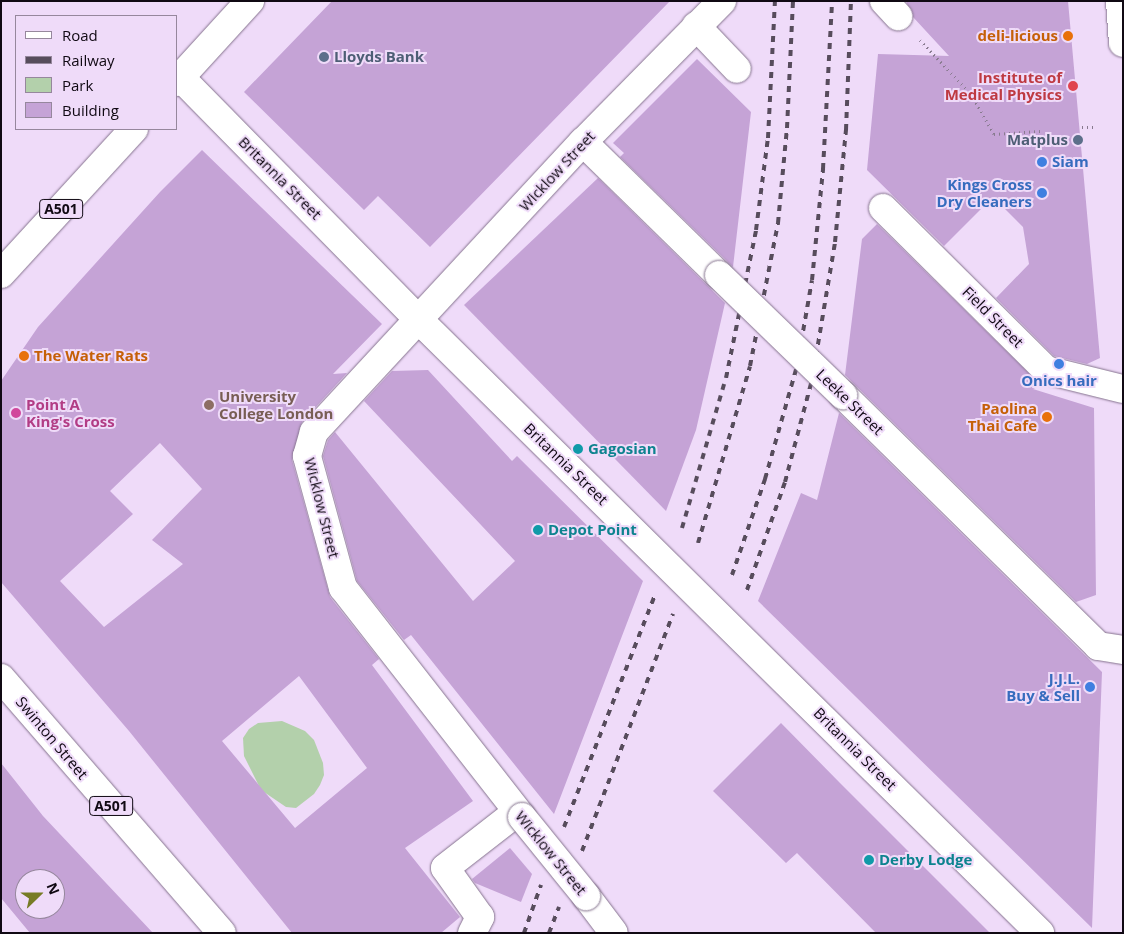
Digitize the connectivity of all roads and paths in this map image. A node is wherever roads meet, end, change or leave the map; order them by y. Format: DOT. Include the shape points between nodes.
graph roads {
  1 [pos="250,1"];
  2 [pos="722,1"];
  3 [pos="1120,1"];
  4 [pos="891,9"];
  5 [pos="696,26"];
  6 [pos="1123,43"];
  7 [pos="737,69"];
  8 [pos="178,80"];
  9 [pos="1082,127"];
  10 [pos="1093,127"];
  11 [pos="133,130"];
  12 [pos="1040,131"];
  13 [pos="583,142"];
  14 [pos="883,208"];
  15 [pos="1,274"];
  16 [pos="419,320"];
  17 [pos="1123,389"];
  18 [pos="1123,650"];
  19 [pos="1,678"];
  20 [pos="519,814"];
  21 [pos="222,933"];
  22 [pos="472,933"];
  23 [pos="614,933"];
  24 [pos="1040,933"];
  1 -- 8 [label="main road"];
  2 -- 5 [label="main road, Wicklow Street"];
  3 -- 6 [label="main road"];
  4 -- 12 [label="path" via="971,94 994,134"];
  5 -- 7 [label="main road"];
  5 -- 13 [label="main road, Wicklow Street"];
  8 -- 16 [label="main road, Britannia Street"];
  9 -- 10 [label="path"];
  11 -- 15 [label="main road, A501"];
  13 -- 16 [label="main road, Wicklow Street"];
  13 -- 18 [label="main road, Leeke Street, bridge" via="1098,646"];
  14 -- 17 [label="main road, Field Street" via="1046,370"];
  16 -- 20 [label="main road, Wicklow Street" via="314,432 306,456 343,588"];
  16 -- 24 [label="main road, Britannia Street"];
  19 -- 21 [label="main road, Swinton Street / A501"];
  20 -- 22 [label="main road" via="445,868 480,917"];
  20 -- 23 [label="main road, Wicklow Street, bridge"];
}
